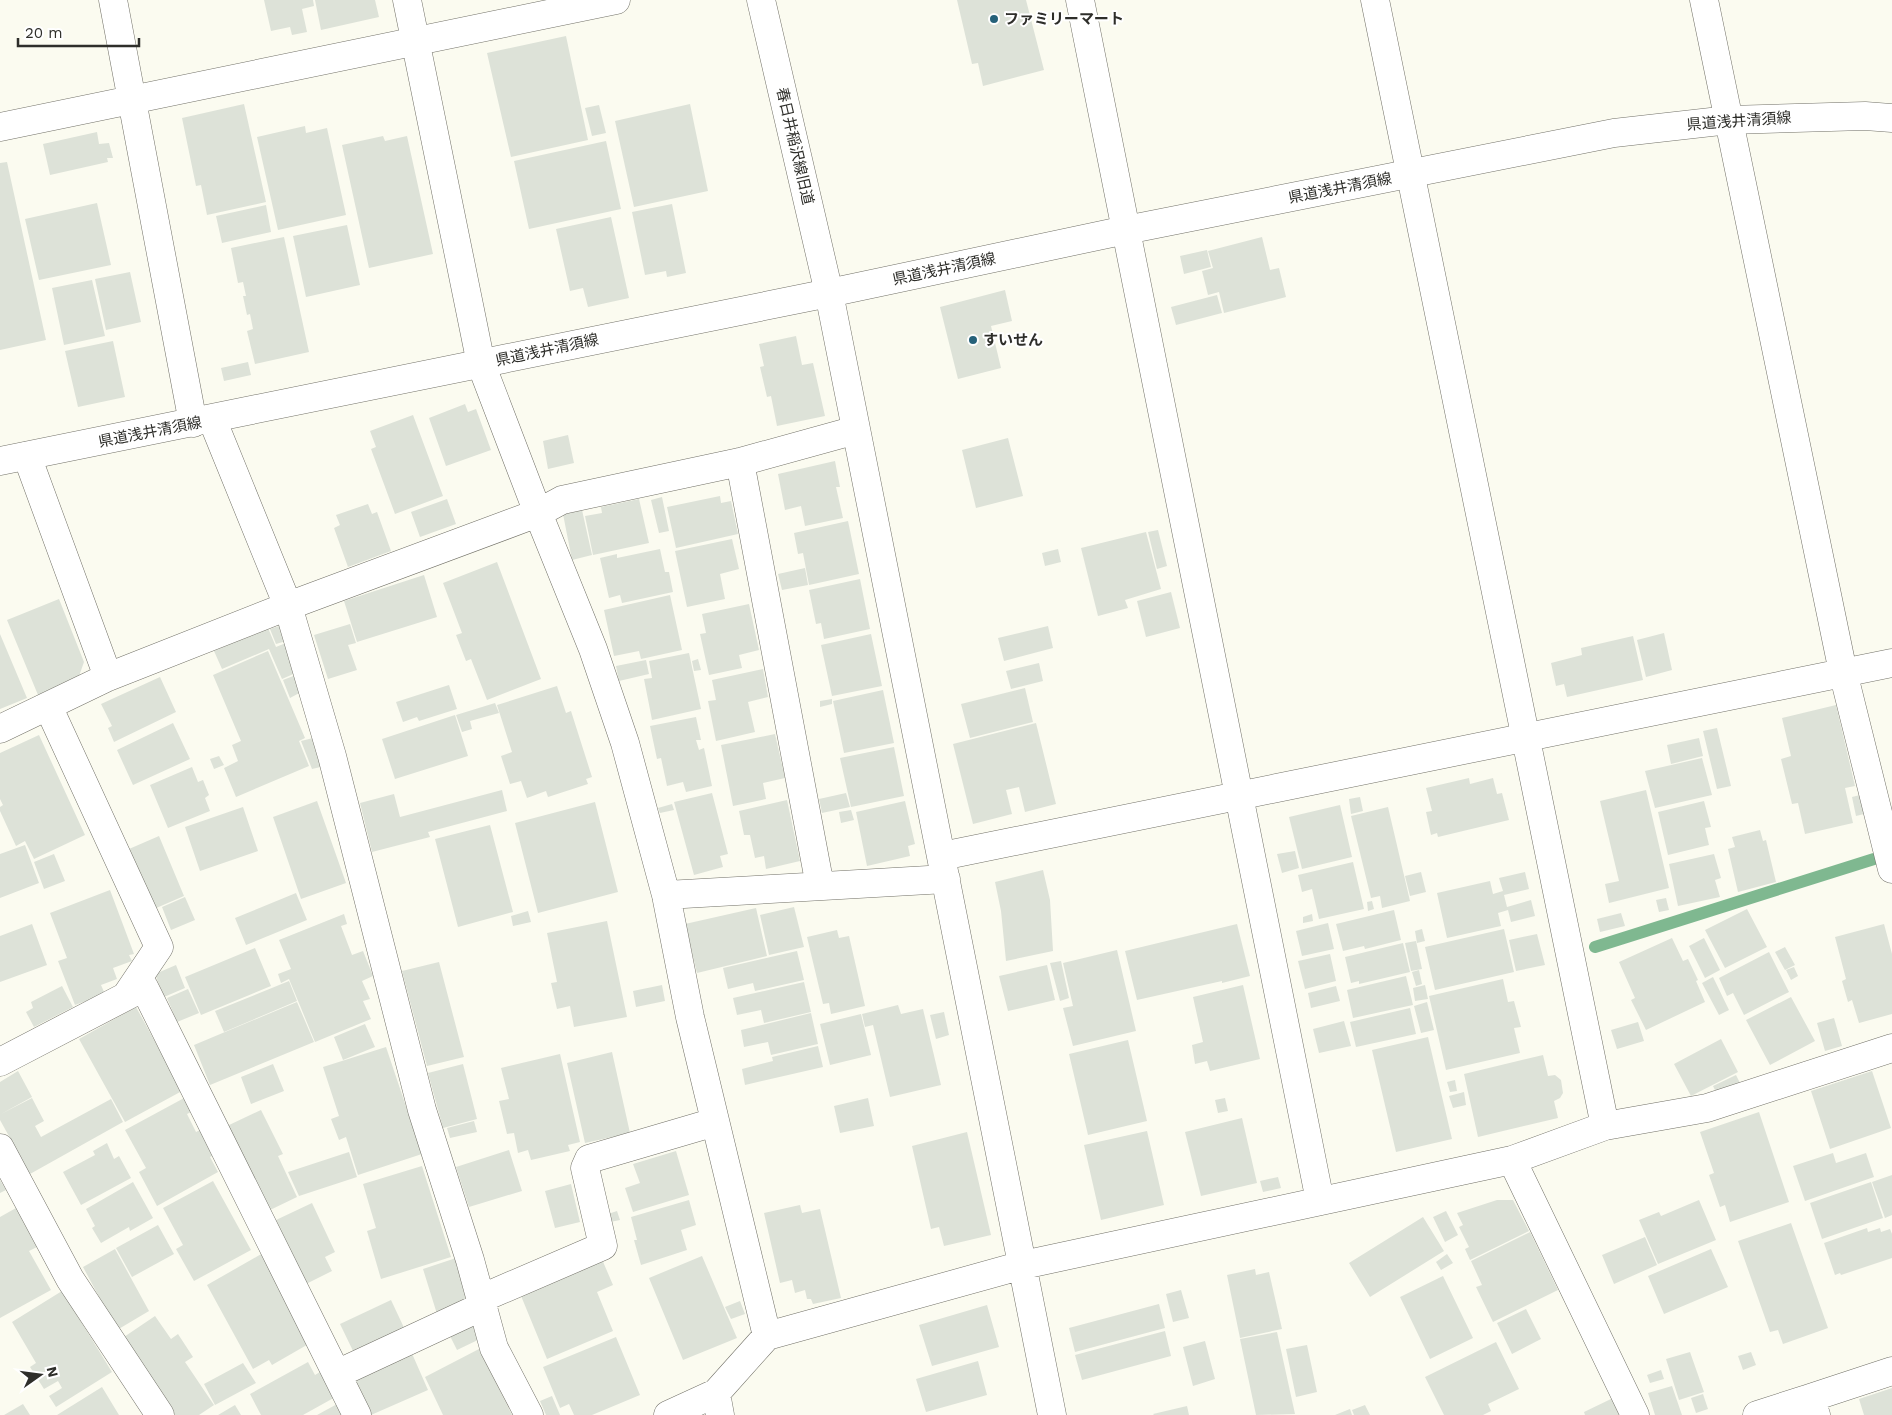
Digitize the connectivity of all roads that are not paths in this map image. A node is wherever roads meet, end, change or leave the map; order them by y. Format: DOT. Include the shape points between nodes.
graph roads {
  1 [pos="113,0"];
  2 [pos="407,0"];
  3 [pos="616,0"];
  4 [pos="761,0"];
  5 [pos="1080,0"];
  6 [pos="1375,0"];
  7 [pos="1704,0"];
  8 [pos="416,41"];
  9 [pos="132,100"];
  10 [pos="1892,118"];
  11 [pos="1729,120"];
  12 [pos="0,126"];
  13 [pos="1411,174"];
  14 [pos="1126,230"];
  15 [pos="829,293"];
  16 [pos="481,364"];
  17 [pos="202,421"];
  18 [pos="856,430"];
  19 [pos="27,456"];
  20 [pos="0,461"];
  21 [pos="740,462"];
  22 [pos="538,513"];
  23 [pos="288,606"];
  24 [pos="1892,663"];
  25 [pos="1843,672"];
  26 [pos="108,677"];
  27 [pos="48,706"];
  28 [pos="0,729"];
  29 [pos="1526,737"];
  30 [pos="1239,795"];
  31 [pos="944,868"];
  32 [pos="1892,869"];
  33 [pos="820,886"];
  34 [pos="666,895"];
  35 [pos="126,996"];
  36 [pos="1890,1056"];
  37 [pos="0,1062"];
  38 [pos="715,1122"];
  39 [pos="1605,1126"];
  40 [pos="0,1148"];
  41 [pos="1512,1160"];
  42 [pos="1320,1201"];
  43 [pos="1023,1265"];
  44 [pos="482,1302"];
  45 [pos="767,1336"];
  46 [pos="1892,1371"];
  47 [pos="337,1374"];
  48 [pos="718,1404"];
  49 [pos="1813,1406"];
  50 [pos="160,1415"];
  51 [pos="357,1415"];
  52 [pos="530,1415"];
  53 [pos="668,1415"];
  54 [pos="1052,1415"];
  55 [pos="1635,1415"];
  56 [pos="1757,1415"];
  1 -- 9 [label="street"];
  2 -- 8 [label="street"];
  3 -- 8 [label="street"];
  4 -- 15 [label="street, 春日井稲沢線旧道"];
  5 -- 14 [label="street"];
  6 -- 13 [label="street"];
  7 -- 11 [label="street"];
  8 -- 9 [label="street"];
  8 -- 16 [label="street"];
  9 -- 12 [label="street"];
  9 -- 17 [label="street"];
  10 -- 11 [label="street, 県道浅井清須線"];
  11 -- 13 [label="street, 県道浅井清須線" via="1614,133"];
  11 -- 25 [label="street"];
  13 -- 14 [label="street, 県道浅井清須線"];
  13 -- 29 [label="street"];
  14 -- 15 [label="street, 県道浅井清須線"];
  14 -- 30 [label="street"];
  15 -- 16 [label="street, 県道浅井清須線"];
  15 -- 18 [label="street, 春日井稲沢線旧道"];
  16 -- 17 [label="street, 県道浅井清須線"];
  16 -- 22 [label="street"];
  17 -- 19 [label="street, 県道浅井清須線"];
  17 -- 23 [label="street"];
  18 -- 21 [label="street"];
  18 -- 31 [label="street, 春日井稲沢線旧道"];
  19 -- 20 [label="street, 県道浅井清須線"];
  19 -- 26 [label="street"];
  21 -- 22 [label="street" via="562,500"];
  21 -- 33 [label="street"];
  22 -- 23 [label="street"];
  22 -- 34 [label="street" via="593,649 625,743"];
  23 -- 26 [label="street"];
  23 -- 44 [label="street" via="332,756 422,1110"];
  24 -- 25 [label="street"];
  25 -- 29 [label="street"];
  25 -- 32 [label="street"];
  26 -- 27 [label="street"];
  27 -- 28 [label="street"];
  27 -- 35 [label="street" via="159,947"];
  29 -- 30 [label="street"];
  29 -- 39 [label="street"];
  30 -- 31 [label="street"];
  30 -- 42 [label="street"];
  31 -- 33 [label="street"];
  31 -- 43 [label="street, 春日井稲沢線旧道"];
  33 -- 34 [label="street"];
  34 -- 38 [label="street"];
  35 -- 37 [label="street"];
  35 -- 47 [label="street" via="144,987"];
  36 -- 39 [label="street" via="1707,1108"];
  38 -- 44 [label="street" via="589,1159 585,1168 603,1246"];
  38 -- 45 [label="street"];
  39 -- 41 [label="street"];
  40 -- 50 [label="street" via="70,1279"];
  41 -- 42 [label="street"];
  41 -- 55 [label="street"];
  42 -- 43 [label="street"];
  43 -- 45 [label="street"];
  43 -- 54 [label="street, 春日井稲沢線旧道"];
  44 -- 47 [label="street"];
  44 -- 52 [label="street" via="494,1348"];
  45 -- 48 [label="street"];
  46 -- 49 [label="street"];
  47 -- 51 [label="street"];
  48 -- 53 [label="street"];
  49 -- 56 [label="street"];
}
